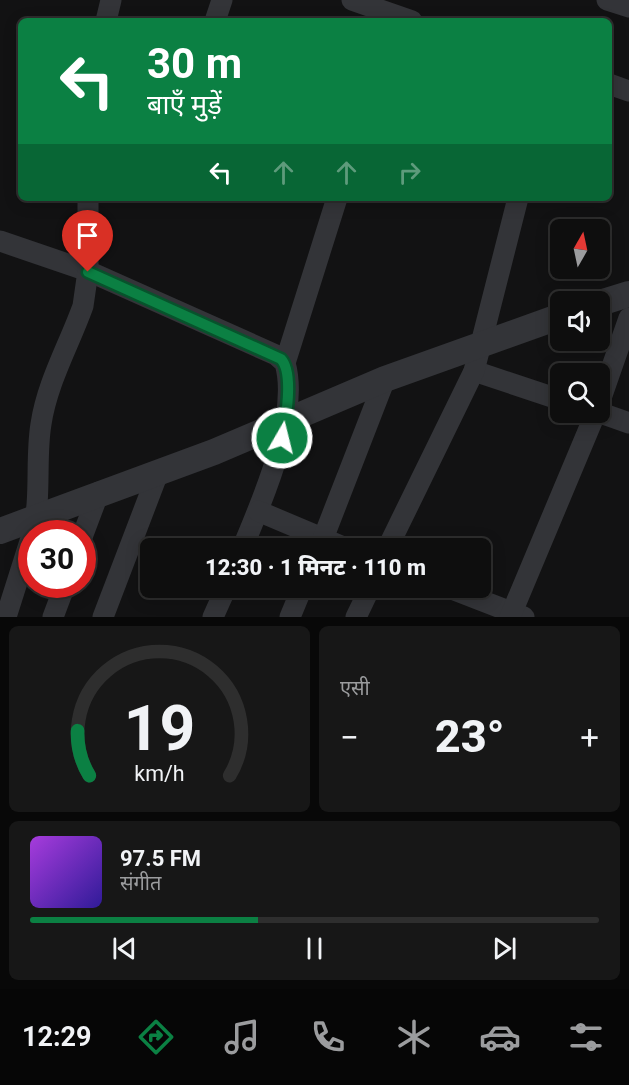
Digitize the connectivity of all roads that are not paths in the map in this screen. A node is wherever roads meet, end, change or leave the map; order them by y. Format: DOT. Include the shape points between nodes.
graph roads {
  1 [pos="352,0"];
  2 [pos="606,0"];
  3 [pos="629,7"];
  4 [pos="398,18"];
  5 [pos="612,85"];
  6 [pos="629,91"];
  7 [pos="88,201"];
  8 [pos="336,201"];
  9 [pos="517,201"];
  10 [pos="0,241"];
  11 [pos="88,272"];
  12 [pos="629,294"];
  13 [pos="610,300"];
  14 [pos="629,318"];
  15 [pos="550,320"];
  16 [pos="482,343"];
  17 [pos="285,363"];
  18 [pos="474,371"];
  19 [pos="610,372"];
  20 [pos="385,379"];
  21 [pos="550,396"];
  22 [pos="610,416"];
  23 [pos="286,420"];
  24 [pos="593,423"];
  25 [pos="629,423"];
  26 [pos="158,473"];
  27 [pos="99,492"];
  28 [pos="258,511"];
  29 [pos="34,520"];
  30 [pos="48,520"];
  31 [pos="88,520"];
  32 [pos="18,529"];
  33 [pos="0,531"];
  34 [pos="247,538"];
  35 [pos="310,538"];
  36 [pos="323,538"];
  37 [pos="392,538"];
  38 [pos="18,579"];
  39 [pos="60,598"];
  40 [pos="222,598"];
  41 [pos="298,598"];
  42 [pos="365,598"];
  43 [pos="474,598"];
  44 [pos="516,615"];
  45 [pos="6,617"];
  46 [pos="53,617"];
  47 [pos="103,617"];
  48 [pos="213,617"];
  49 [pos="290,617"];
  50 [pos="356,617"];
  1 -- 4 [label="street"];
  2 -- 3 [label="street"];
  5 -- 6 [label="street"];
  7 -- 11 [label="street"];
  8 -- 17 [label="street"];
  9 -- 16 [label="street"];
  10 -- 11 [label="street"];
  11 -- 17 [label="street" via="276,355"];
  11 -- 29 [label="street" via="83,306 44,406"];
  12 -- 13 [label="street"];
  14 -- 19 [label="street"];
  15 -- 16 [label="street"];
  16 -- 18 [label="street"];
  16 -- 20 [label="street"];
  17 -- 23 [label="street"];
  18 -- 21 [label="street"];
  18 -- 37 [label="street"];
  20 -- 23 [label="street"];
  20 -- 36 [label="street"];
  22 -- 25 [label="street"];
  23 -- 26 [label="street"];
  23 -- 28 [label="street"];
  24 -- 44 [label="street"];
  26 -- 27 [label="street"];
  26 -- 47 [label="street"];
  27 -- 30 [label="street"];
  27 -- 31 [label="street"];
  28 -- 34 [label="street"];
  28 -- 35 [label="street"];
  32 -- 33 [label="street"];
  38 -- 45 [label="street"];
  39 -- 46 [label="street"];
  40 -- 48 [label="street"];
  41 -- 49 [label="street"];
  42 -- 50 [label="street"];
  43 -- 44 [label="street"];
}
